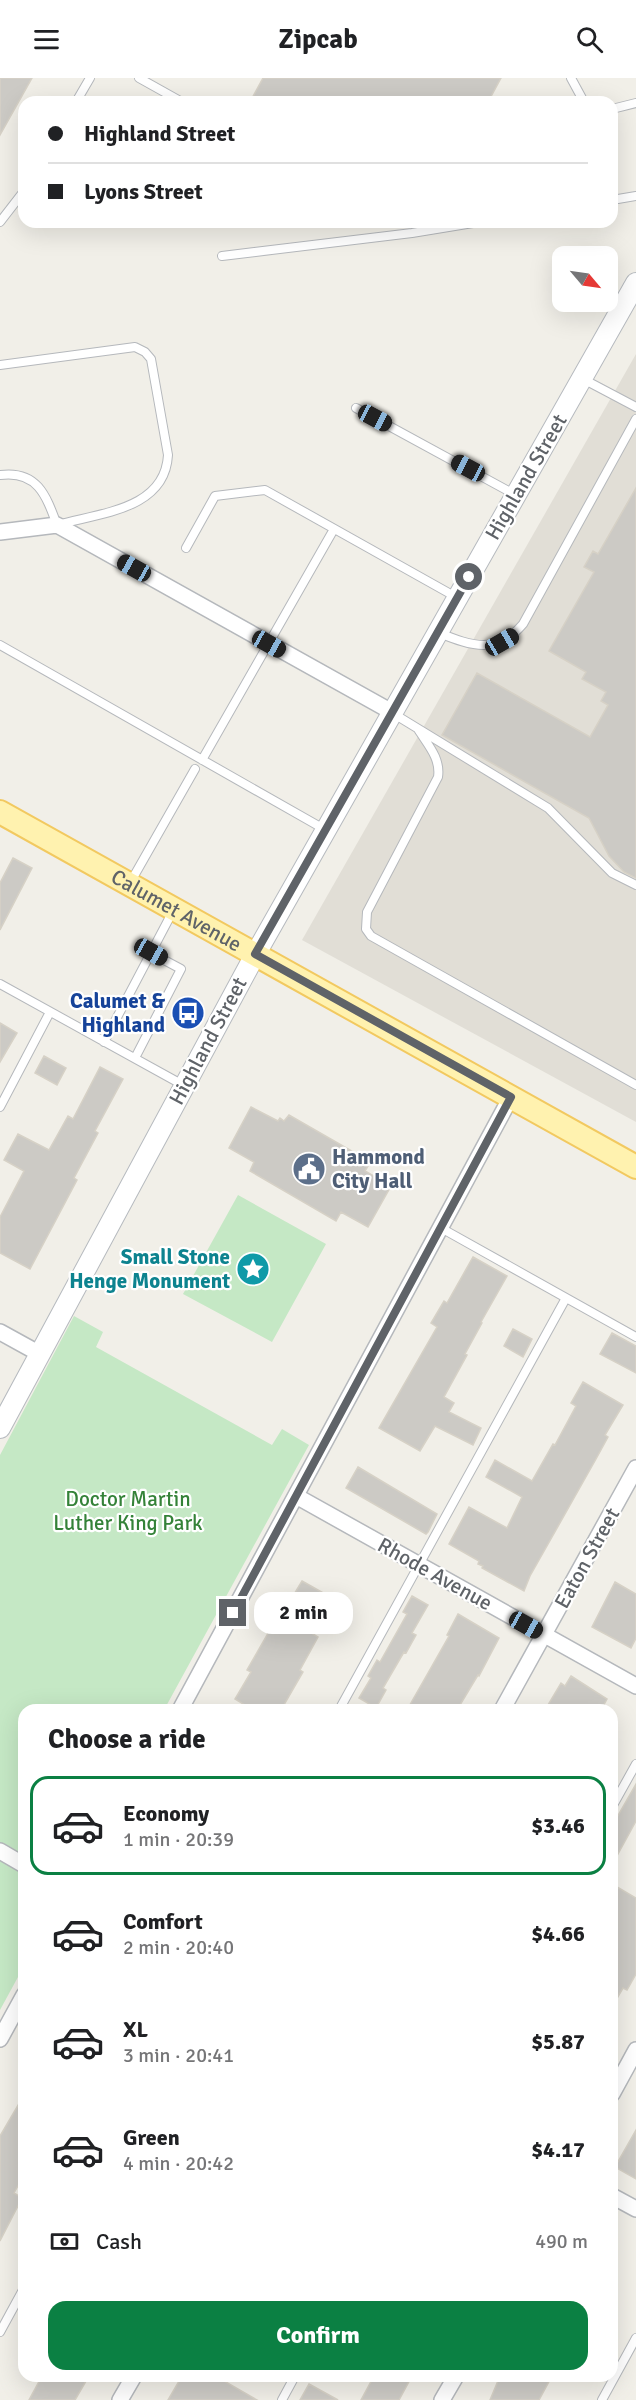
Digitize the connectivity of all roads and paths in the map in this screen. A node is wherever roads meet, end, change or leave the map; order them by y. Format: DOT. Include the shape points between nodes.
graph roads {
  1 [pos="90,78"];
  2 [pos="139,78"];
  3 [pos="571,78"];
  4 [pos="80,96"];
  5 [pos="171,96"];
  6 [pos="581,96"];
  7 [pos="636,103"];
  8 [pos="618,108"];
  9 [pos="636,196"];
  10 [pos="18,199"];
  11 [pos="618,199"];
  12 [pos="0,222"];
  13 [pos="442,228"];
  14 [pos="222,256"];
  15 [pos="633,293"];
  16 [pos="0,365"];
  17 [pos="582,378"];
  18 [pos="636,407"];
  19 [pos="356,408"];
  20 [pos="636,419"];
  21 [pos="0,475"];
  22 [pos="515,495"];
  23 [pos="57,525"];
  24 [pos="334,529"];
  25 [pos="0,532"];
  26 [pos="186,548"];
  27 [pos="457,598"];
  28 [pos="438,632"];
  29 [pos="269,644"];
  30 [pos="0,645"];
  31 [pos="392,712"];
  32 [pos="418,729"];
  33 [pos="202,760"];
  34 [pos="195,769"];
  35 [pos="2,820"];
  36 [pos="326,829"];
  37 [pos="129,884"];
  38 [pos="636,885"];
  39 [pos="174,909"];
  40 [pos="151,952"];
  41 [pos="255,954"];
  42 [pos="0,984"];
  43 [pos="50,1012"];
  44 [pos="104,1042"];
  45 [pos="135,1059"];
  46 [pos="636,1085"];
  47 [pos="184,1086"];
  48 [pos="511,1097"];
  49 [pos="0,1107"];
  50 [pos="636,1167"];
  51 [pos="441,1228"];
  52 [pos="566,1298"];
  53 [pos="0,1332"];
  54 [pos="636,1337"];
  55 [pos="40,1354"];
  56 [pos="0,1428"];
  57 [pos="636,1468"];
  58 [pos="296,1496"];
  59 [pos="418,1564"];
  60 [pos="544,1635"];
  61 [pos="636,1686"];
  62 [pos="183,1704"];
  63 [pos="342,1704"];
  64 [pos="505,1704"];
  65 [pos="636,1764"];
  66 [pos="618,1796"];
  67 [pos="0,1851"];
  68 [pos="18,1862"];
  69 [pos="18,2006"];
  70 [pos="0,2039"];
  71 [pos="636,2050"];
  72 [pos="618,2083"];
  73 [pos="618,2199"];
  74 [pos="636,2209"];
  75 [pos="18,2299"];
  76 [pos="0,2332"];
  77 [pos="636,2338"];
  78 [pos="618,2371"];
  79 [pos="130,2382"];
  80 [pos="292,2382"];
  81 [pos="452,2382"];
  82 [pos="612,2382"];
  83 [pos="120,2400"];
  84 [pos="282,2400"];
  85 [pos="442,2400"];
  86 [pos="602,2400"];
  1 -- 4 [label="lane"];
  2 -- 5 [label="lane"];
  3 -- 6 [label="lane"];
  7 -- 8 [label="lane"];
  9 -- 11 [label="lane"];
  10 -- 12 [label="lane"];
  13 -- 14 [label="lane"];
  15 -- 17 [label="street, Highland Street"];
  16 -- 23 [label="lane" via="135,347 151,359 168,455 160,484 132,505"];
  17 -- 18 [label="lane"];
  17 -- 22 [label="street, Highland Street"];
  19 -- 22 [label="lane"];
  20 -- 28 [label="lane" via="514,635 483,646 463,643"];
  21 -- 23 [label="lane" via="13,473 37,484"];
  22 -- 27 [label="street, Highland Street"];
  23 -- 25 [label="street"];
  23 -- 29 [label="street"];
  24 -- 26 [label="lane" via="265,490 215,496"];
  24 -- 27 [label="lane"];
  24 -- 29 [label="lane"];
  27 -- 28 [label="street, Highland Street"];
  28 -- 31 [label="street, Highland Street"];
  29 -- 31 [label="street"];
  29 -- 33 [label="lane"];
  30 -- 33 [label="lane"];
  31 -- 32 [label="lane"];
  31 -- 36 [label="street, Highland Street"];
  32 -- 38 [label="lane" via="548,808 612,873"];
  32 -- 46 [label="lane" via="436,757 438,777 367,912 366,929 371,936"];
  33 -- 36 [label="lane"];
  34 -- 37 [label="lane"];
  35 -- 37 [label="main road, Calumet Avenue"];
  36 -- 41 [label="street, Highland Street"];
  37 -- 39 [label="main road, Calumet Avenue"];
  39 -- 40 [label="lane"];
  39 -- 41 [label="main road, Calumet Avenue"];
  40 -- 44 [label="lane"];
  40 -- 45 [label="lane" via="182,969"];
  41 -- 47 [label="street, Highland Street"];
  41 -- 48 [label="main road, Calumet Avenue"];
  42 -- 43 [label="lane"];
  43 -- 44 [label="lane"];
  43 -- 49 [label="lane"];
  44 -- 45 [label="lane"];
  45 -- 47 [label="lane"];
  47 -- 55 [label="street, Highland Street"];
  48 -- 50 [label="main road, Calumet Avenue"];
  48 -- 51 [label="street"];
  51 -- 52 [label="lane"];
  51 -- 58 [label="street"];
  52 -- 54 [label="lane"];
  52 -- 59 [label="lane"];
  53 -- 55 [label="street"];
  55 -- 56 [label="street, Highland Street"];
  57 -- 60 [label="street, Eaton Street"];
  58 -- 59 [label="street, Rhode Avenue"];
  58 -- 62 [label="street"];
  59 -- 60 [label="street, Rhode Avenue"];
  59 -- 63 [label="lane"];
  60 -- 61 [label="street, Rhode Avenue"];
  60 -- 64 [label="street, Eaton Street"];
  65 -- 66 [label="lane"];
  67 -- 68 [label="street"];
  69 -- 70 [label="street"];
  71 -- 72 [label="street"];
  73 -- 74 [label="street"];
  75 -- 76 [label="lane"];
  77 -- 78 [label="lane"];
  79 -- 83 [label="street"];
  80 -- 84 [label="lane"];
  81 -- 85 [label="street"];
  82 -- 86 [label="lane"];
}
